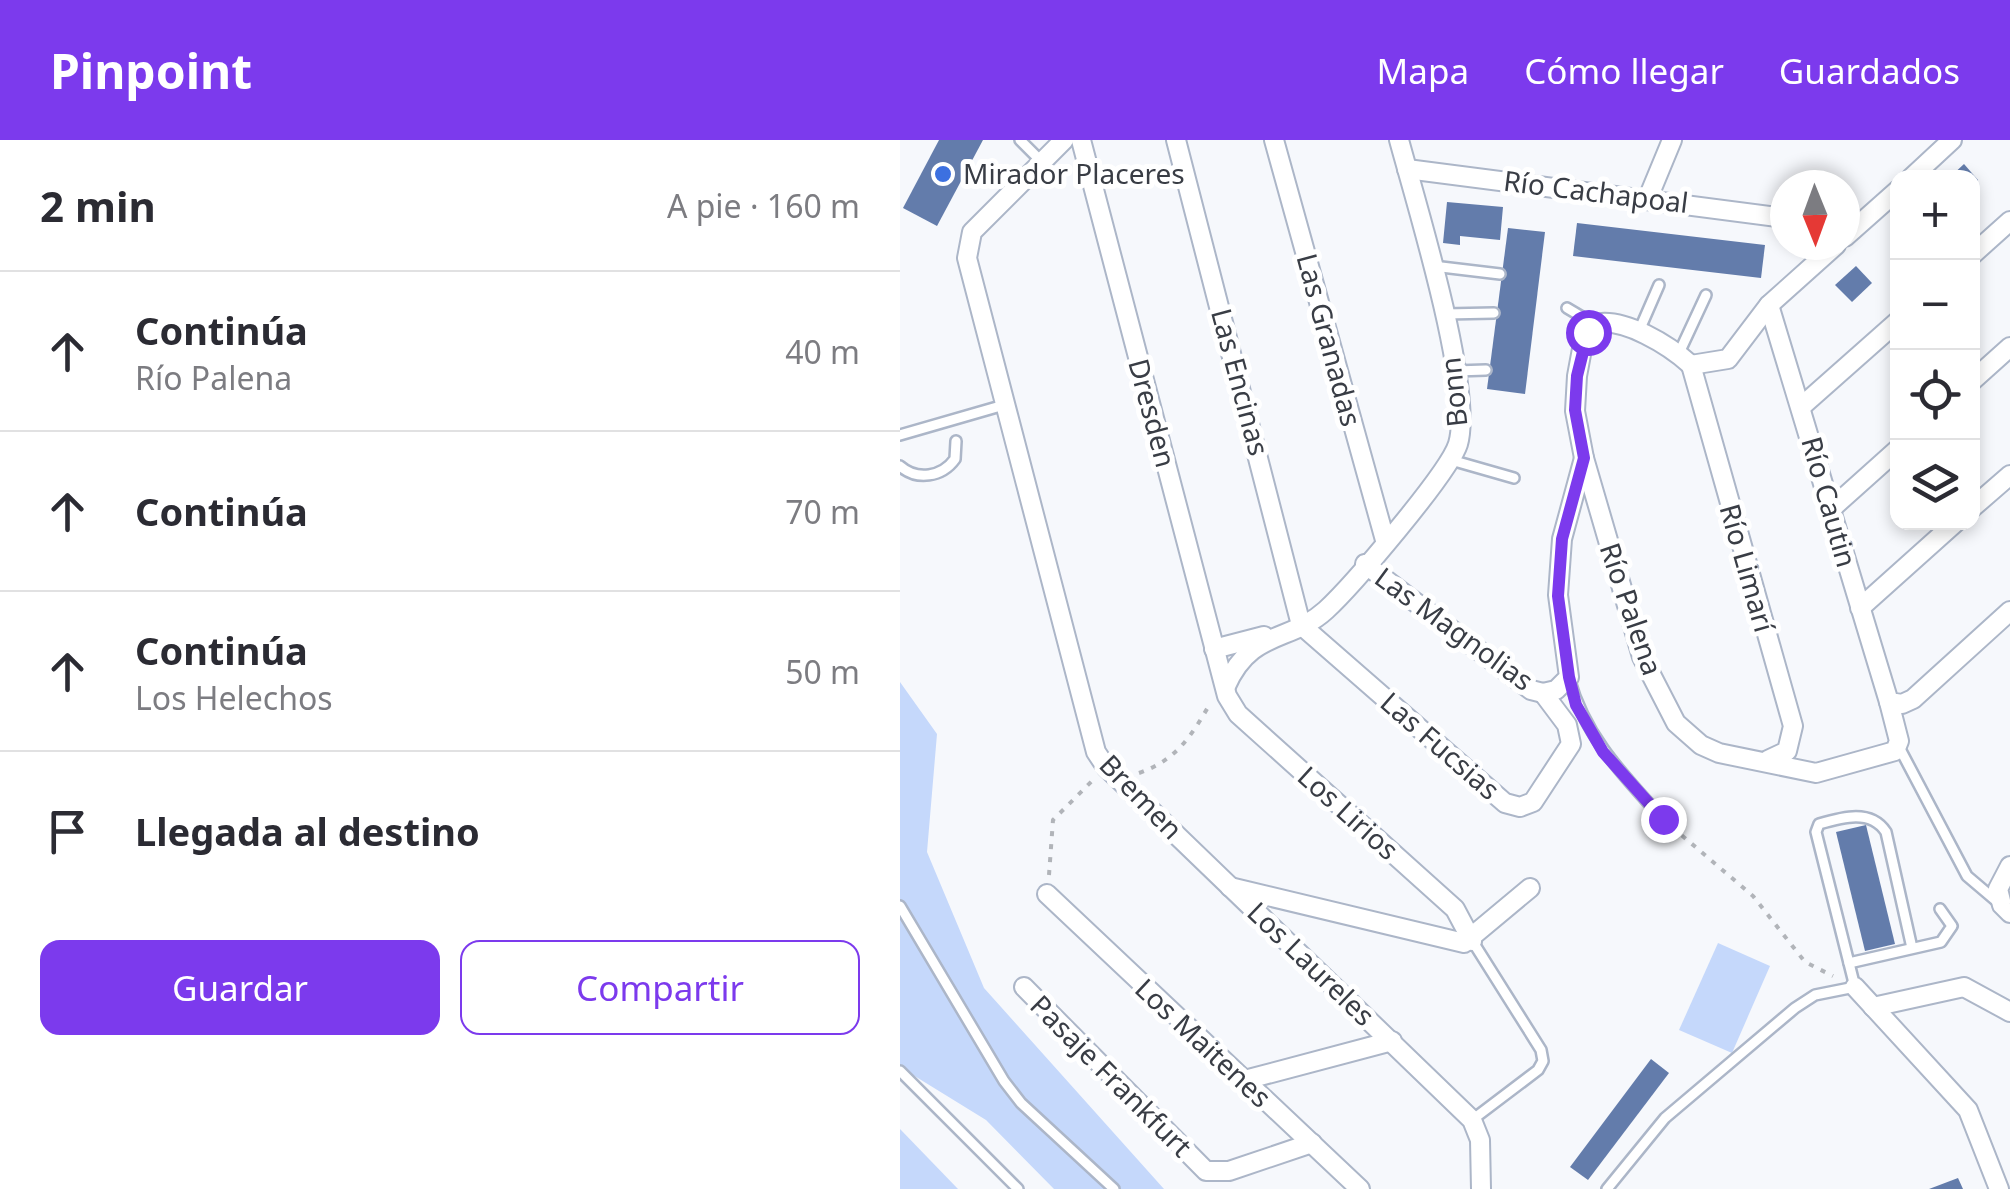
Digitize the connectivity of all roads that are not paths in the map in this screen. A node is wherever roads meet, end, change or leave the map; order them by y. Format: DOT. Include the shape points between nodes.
graph roads {
  1 [pos="1020,140"];
  2 [pos="1064,140"];
  3 [pos="1081,140"];
  4 [pos="1176,140"];
  5 [pos="1274,140"];
  6 [pos="1399,140"];
  7 [pos="1672,140"];
  8 [pos="1952,140"];
  9 [pos="1042,162"];
  10 [pos="1406,169"];
  11 [pos="1920,170"];
  12 [pos="1890,197"];
  13 [pos="1648,198"];
  14 [pos="1770,216"];
  15 [pos="1860,221"];
  16 [pos="2010,221"];
  17 [pos="1980,247"];
  18 [pos="1819,260"];
  19 [pos="1430,266"];
  20 [pos="1500,274"];
  21 [pos="1659,285"];
  22 [pos="1706,296"];
  23 [pos="1769,305"];
  24 [pos="1567,308"];
  25 [pos="1494,313"];
  26 [pos="1442,314"];
  27 [pos="1594,324"];
  28 [pos="1890,328"];
  29 [pos="1638,333"];
  30 [pos="2010,347"];
  31 [pos="1685,359"];
  32 [pos="1486,370"];
  33 [pos="1456,371"];
  34 [pos="1980,374"];
  35 [pos="1004,405"];
  36 [pos="1802,406"];
  37 [pos="900,435"];
  38 [pos="956,441"];
  39 [pos="1890,456"];
  40 [pos="1584,458"];
  41 [pos="1452,460"];
  42 [pos="900,466"];
  43 [pos="2010,475"];
  44 [pos="1514,478"];
  45 [pos="1980,501"];
  46 [pos="1832,509"];
  47 [pos="1947,530"];
  48 [pos="1386,540"];
  49 [pos="1365,564"];
  50 [pos="1860,608"];
  51 [pos="2010,611"];
  52 [pos="1301,625"];
  53 [pos="1279,632"];
  54 [pos="1214,650"];
  55 [pos="1569,677"];
  56 [pos="1226,686"];
  57 [pos="1544,694"];
  58 [pos="1888,700"];
  59 [pos="1898,747"];
  60 [pos="1768,760"];
  61 [pos="1663,819"];
  62 [pos="2010,866"];
  63 [pos="1230,887"];
  64 [pos="1530,888"];
  65 [pos="1047,894"];
  66 [pos="900,906"];
  67 [pos="1940,909"];
  68 [pos="2006,909"];
  69 [pos="1472,940"];
  70 [pos="1912,948"];
  71 [pos="1848,963"];
  72 [pos="1024,987"];
  73 [pos="1854,987"];
  74 [pos="1873,1007"];
  75 [pos="2010,1012"];
  76 [pos="1392,1041"];
  77 [pos="900,1070"];
  78 [pos="1241,1082"];
  79 [pos="1472,1120"];
  80 [pos="1312,1142"];
  81 [pos="1018,1189"];
  82 [pos="1114,1189"];
  83 [pos="1360,1189"];
  84 [pos="1481,1189"];
  85 [pos="1607,1189"];
  86 [pos="1999,1189"];
  1 -- 9 [label="lane"];
  2 -- 9 [label="street"];
  3 -- 54 [label="street, Dresden"];
  4 -- 52 [label="street, Las Encinas"];
  5 -- 48 [label="street, Las Granadas"];
  6 -- 10 [label="street, Bonn"];
  7 -- 13 [label="street"];
  8 -- 11 [label="street"];
  9 -- 35 [label="street, Bremen" via="972,232 966,258"];
  10 -- 13 [label="street, Río Cachapoal"];
  10 -- 19 [label="street, Bonn"];
  12 -- 15 [label="street"];
  13 -- 14 [label="street, Río Cachapoal"];
  16 -- 17 [label="street"];
  18 -- 23 [label="street"];
  19 -- 20 [label="lane"];
  19 -- 26 [label="street, Bonn"];
  21 -- 29 [label="lane"];
  22 -- 31 [label="lane"];
  23 -- 31 [label="street" via="1728,359"];
  23 -- 36 [label="street, Río Cautin"];
  24 -- 27 [label="lane"];
  25 -- 26 [label="lane"];
  26 -- 33 [label="street, Bonn"];
  27 -- 29 [label="street" via="1615,323"];
  27 -- 40 [label="street, Río Palena" via="1577,376"];
  28 -- 36 [label="street"];
  29 -- 31 [label="street"];
  30 -- 34 [label="street"];
  31 -- 60 [label="street, Río Limarí" via="1793,726 1786,750"];
  32 -- 33 [label="lane"];
  33 -- 41 [label="street, Bonn" via="1462,420"];
  35 -- 37 [label="lane"];
  35 -- 63 [label="street, Bremen" via="1096,752"];
  36 -- 46 [label="street, Río Cautin"];
  38 -- 42 [label="lane" via="955,459 944,470 918,475"];
  39 -- 46 [label="street"];
  40 -- 55 [label="street" via="1562,539 1558,596"];
  40 -- 60 [label="street, Río Palena" via="1642,657 1676,723 1720,754"];
  41 -- 44 [label="lane"];
  41 -- 48 [label="street, Bonn"];
  43 -- 45 [label="street"];
  46 -- 50 [label="street, Río Cautin"];
  47 -- 50 [label="street"];
  48 -- 49 [label="street, Bonn"];
  49 -- 52 [label="street, Bonn" via="1326,610"];
  49 -- 57 [label="street, Las Magnolias"];
  50 -- 58 [label="street, Río Cautin"];
  51 -- 58 [label="street" via="1913,698 1902,704"];
  52 -- 53 [label="street, Bonn"];
  52 -- 57 [label="street, Las Fucsias" via="1505,803 1520,808 1532,802 1571,744 1567,725"];
  53 -- 54 [label="street, Bonn"];
  53 -- 56 [label="street, Bonn" via="1237,664"];
  54 -- 56 [label="street, Dresden"];
  55 -- 57 [label="street"];
  55 -- 61 [label="lane" via="1576,705 1603,752"];
  56 -- 69 [label="street, Los Lirios" via="1238,714 1455,910"];
  58 -- 59 [label="street, Río Cautin"];
  59 -- 60 [label="street, Río Palena" via="1826,772"];
  59 -- 68 [label="lane" via="1967,876"];
  62 -- 68 [label="street" via="1998,889"];
  63 -- 69 [label="street" via="1453,942"];
  63 -- 76 [label="street, Los Laureles"];
  64 -- 69 [label="street"];
  65 -- 78 [label="street, Los Maitenes"];
  66 -- 82 [label="lane" via="1013,1092"];
  67 -- 70 [label="lane" via="1949,917 1949,934"];
  69 -- 79 [label="lane" via="1543,1061"];
  70 -- 71 [label="lane"];
  70 -- 71 [label="lane" via="1879,821 1869,816 1825,822 1816,832"];
  71 -- 73 [label="lane"];
  72 -- 80 [label="street, Pasaje Frankfurt" via="1206,1171 1230,1171"];
  73 -- 74 [label="street"];
  73 -- 85 [label="lane" via="1816,995 1786,1016 1665,1118"];
  74 -- 75 [label="street" via="1964,986"];
  74 -- 86 [label="street" via="1968,1110"];
  76 -- 78 [label="street, Los Laureles"];
  76 -- 79 [label="street, Los Laureles"];
  77 -- 81 [label="lane"];
  78 -- 80 [label="street, Los Maitenes"];
  79 -- 84 [label="street" via="1480,1140"];
  80 -- 83 [label="street, Los Maitenes"];
}
